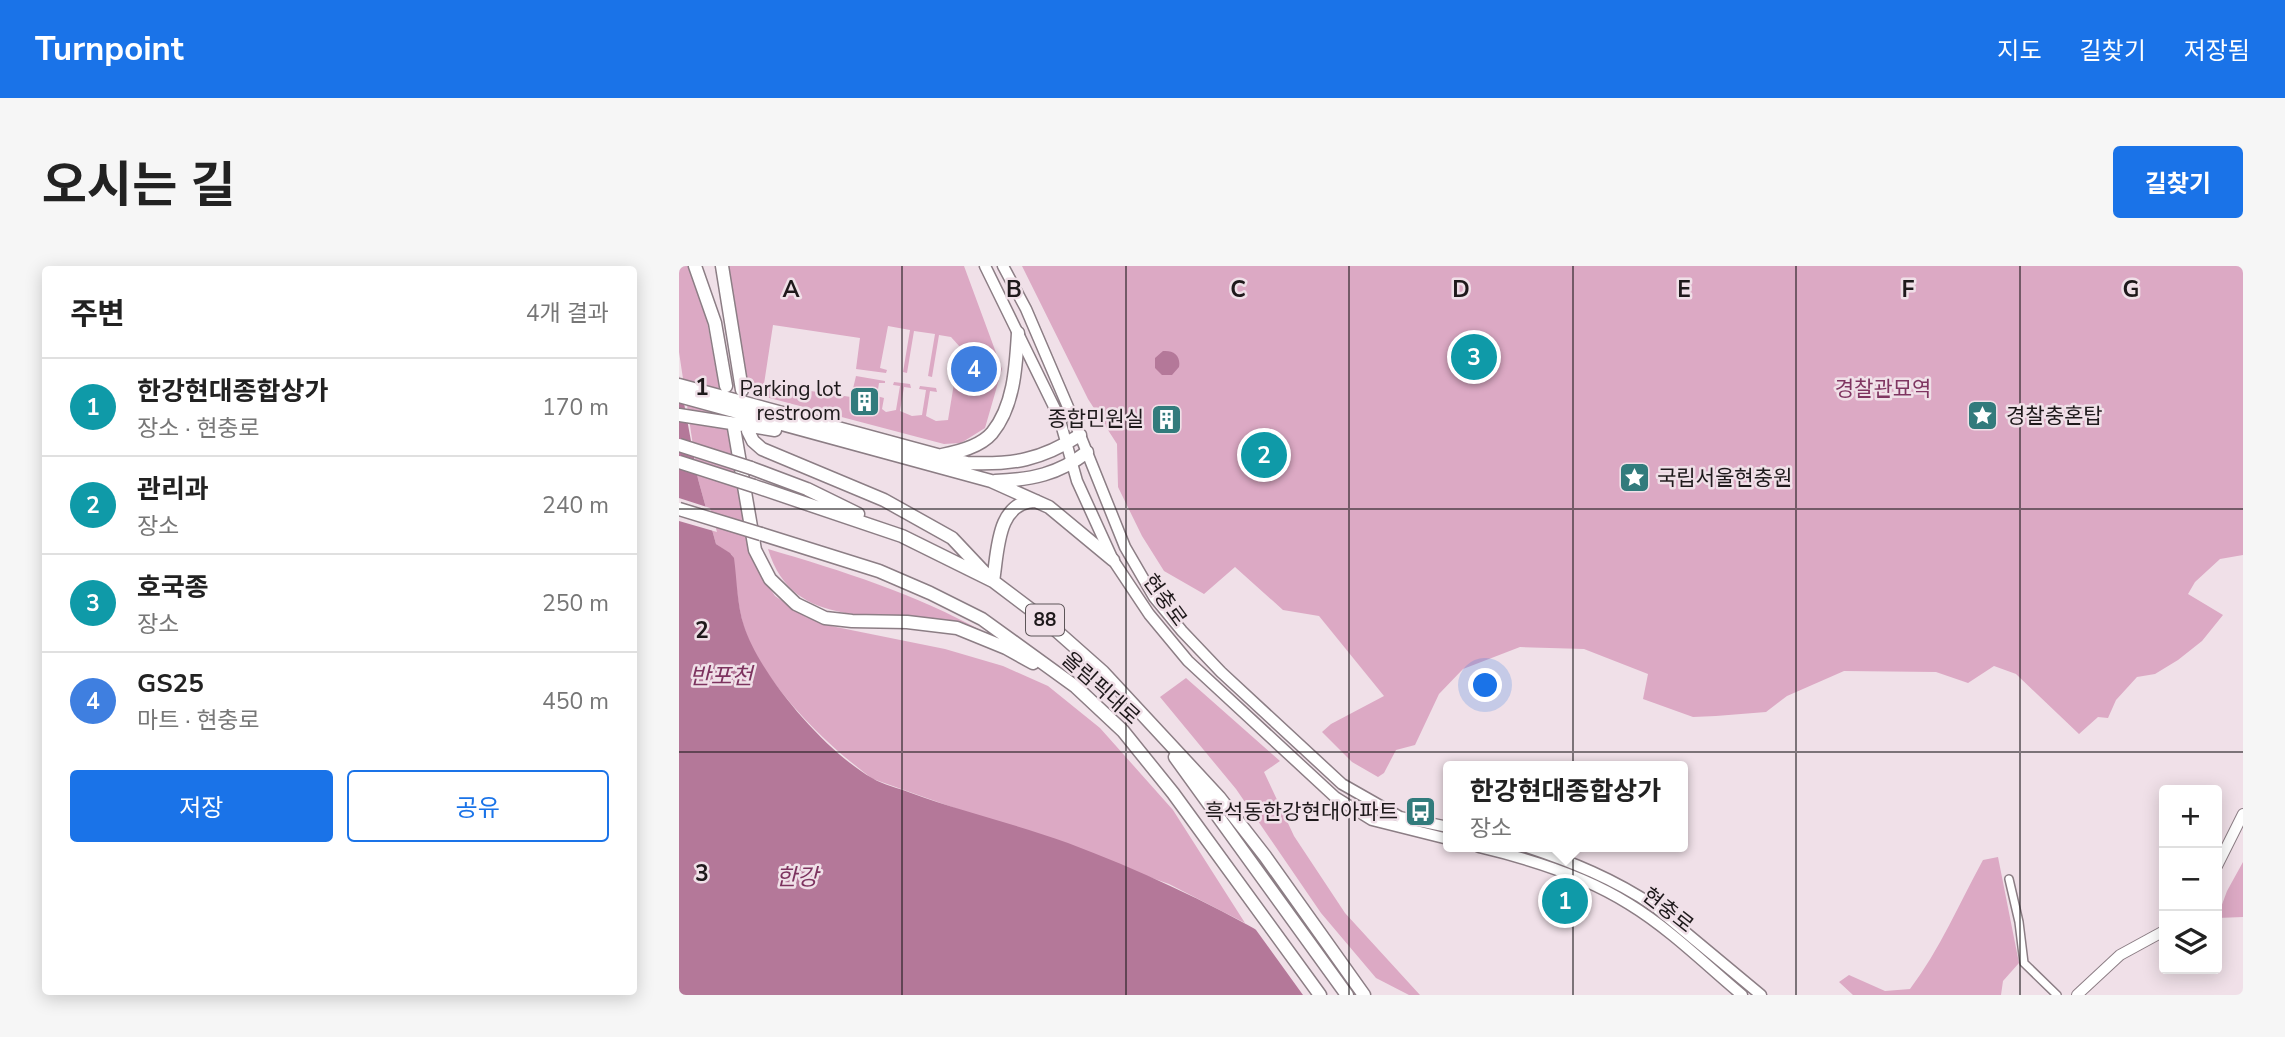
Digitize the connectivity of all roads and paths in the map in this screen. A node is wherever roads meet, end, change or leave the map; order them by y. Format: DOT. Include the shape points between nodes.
graph roads {
  1 [pos="695,266"];
  2 [pos="722,266"];
  3 [pos="985,266"];
  4 [pos="1003,266"];
  5 [pos="1018,333"];
  6 [pos="679,384"];
  7 [pos="726,386"];
  8 [pos="742,390"];
  9 [pos="679,396"];
  10 [pos="707,398"];
  11 [pos="679,415"];
  12 [pos="729,425"];
  13 [pos="748,431"];
  14 [pos="1080,435"];
  15 [pos="827,437"];
  16 [pos="1066,444"];
  17 [pos="679,445"];
  18 [pos="1087,452"];
  19 [pos="940,456"];
  20 [pos="679,463"];
  21 [pos="1072,464"];
  22 [pos="991,481"];
  23 [pos="1036,501"];
  24 [pos="679,509"];
  25 [pos="902,536"];
  26 [pos="1113,560"];
  27 [pos="993,581"];
  28 [pos="1076,687"];
  29 [pos="1146,716"];
  30 [pos="2243,814"];
  31 [pos="1443,826"];
  32 [pos="1443,838"];
  33 [pos="1503,852"];
  34 [pos="1542,852"];
  35 [pos="2222,856"];
  36 [pos="2009,879"];
  37 [pos="2159,934"];
  38 [pos="1320,995"];
  39 [pos="1347,995"];
  40 [pos="1364,995"];
  41 [pos="1742,995"];
  42 [pos="1761,995"];
  43 [pos="2057,995"];
  44 [pos="2077,995"];
  1 -- 7 [label="highway" via="715,323"];
  2 -- 8 [label="highway"];
  3 -- 5 [label="main road, 현충로"];
  4 -- 14 [label="main road, 현충로"];
  5 -- 16 [label="main road, 현충로" via="1059,417"];
  5 -- 19 [label="highway" via="1014,382 991,435"];
  6 -- 10 [label="highway"];
  9 -- 10 [label="highway"];
  10 -- 15 [label="highway"];
  10 -- 19 [label="highway"];
  11 -- 12 [label="highway"];
  12 -- 15 [label="highway"];
  12 -- 28 [label="highway" via="755,550 770,579 796,604 825,618 957,628 1006,648"];
  13 -- 27 [label="highway" via="762,449 884,500 952,538"];
  14 -- 16 [label="highway"];
  14 -- 18 [label="main road, 현충로"];
  15 -- 22 [label="highway"];
  16 -- 19 [label="highway" via="1016,463 967,463"];
  16 -- 21 [label="main road, 현충로"];
  17 -- 25 [label="highway, 올림픽대로 / 88, bridge" via="807,489"];
  18 -- 21 [label="highway"];
  18 -- 31 [label="main road, 현충로" via="1134,564 1189,639 1342,784 1400,817"];
  20 -- 25 [label="highway, 올림픽대로 / 88, bridge"];
  21 -- 22 [label="highway" via="1032,479"];
  21 -- 26 [label="main road, 현충로"];
  22 -- 23 [label="highway"];
  23 -- 26 [label="highway"];
  23 -- 27 [label="highway" via="1018,505 1000,530"];
  24 -- 28 [label="highway, 올림픽대로 / 88, bridge" via="879,571 930,593 982,619"];
  25 -- 27 [label="highway, 올림픽대로 / 88"];
  26 -- 32 [label="main road, 현충로" via="1188,661 1335,797 1372,820"];
  27 -- 29 [label="highway, 올림픽대로 / 88" via="1053,627"];
  28 -- 38 [label="highway, 올림픽대로 / 88" via="1123,731 1173,793"];
  29 -- 39 [label="highway, 올림픽대로 / 88"];
  29 -- 40 [label="highway, 올림픽대로 / 88" via="1219,797"];
  30 -- 35 [label="street"];
  33 -- 41 [label="main road, 현충로" via="1581,879 1628,903"];
  34 -- 42 [label="main road, 현충로" via="1584,866 1636,893"];
  36 -- 43 [label="street" via="2024,963"];
  37 -- 44 [label="street" via="2120,956"];
}
